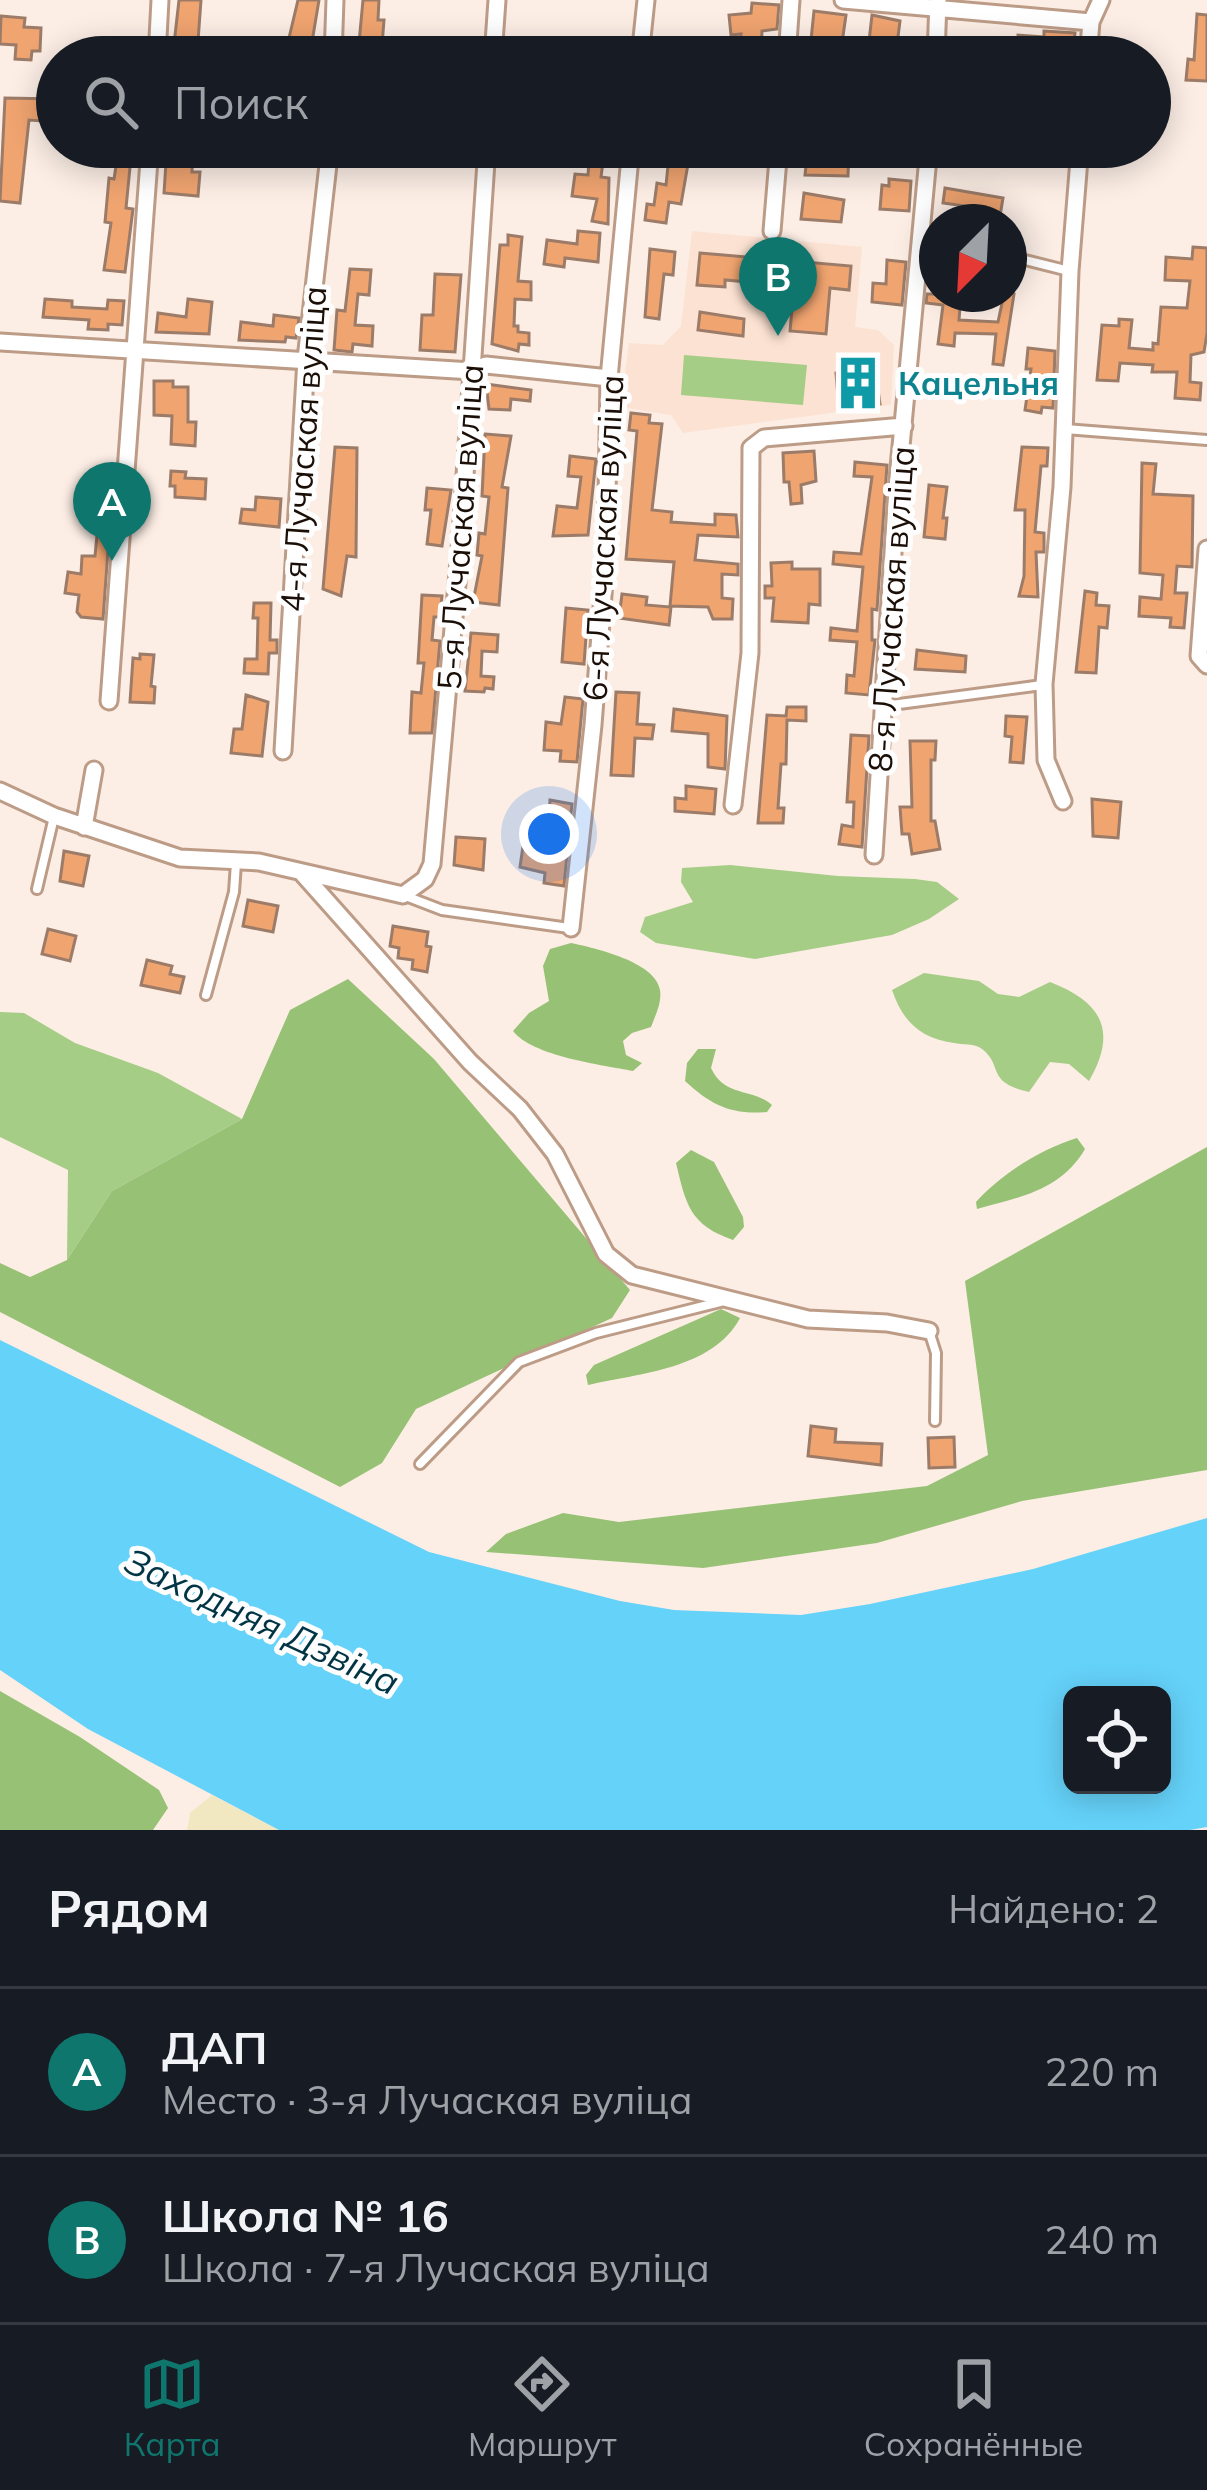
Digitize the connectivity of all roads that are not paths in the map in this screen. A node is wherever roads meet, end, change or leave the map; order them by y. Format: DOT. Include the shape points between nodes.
graph roads {
  1 [pos="160,0"];
  2 [pos="334,0"];
  3 [pos="497,0"];
  4 [pos="646,0"];
  5 [pos="791,0"];
  6 [pos="843,0"];
  7 [pos="1101,0"];
  8 [pos="939,5"];
  9 [pos="1091,22"];
  10 [pos="158,36"];
  11 [pos="333,36"];
  12 [pos="495,36"];
  13 [pos="642,36"];
  14 [pos="788,36"];
  15 [pos="937,36"];
  16 [pos="1090,36"];
  17 [pos="148,168"];
  18 [pos="328,168"];
  19 [pos="486,168"];
  20 [pos="629,168"];
  21 [pos="777,168"];
  22 [pos="929,168"];
  23 [pos="1079,168"];
  24 [pos="930,204"];
  25 [pos="772,231"];
  26 [pos="1027,261"];
  27 [pos="1070,272"];
  28 [pos="919,307"];
  29 [pos="0,342"];
  30 [pos="135,351"];
  31 [pos="306,359"];
  32 [pos="472,371"];
  33 [pos="610,378"];
  34 [pos="904,426"];
  35 [pos="1064,429"];
  36 [pos="1207,440"];
  37 [pos="1207,549"];
  38 [pos="1207,664"];
  39 [pos="1044,684"];
  40 [pos="109,700"];
  41 [pos="883,706"];
  42 [pos="283,751"];
  43 [pos="94,770"];
  44 [pos="0,790"];
  45 [pos="1064,801"];
  46 [pos="733,805"];
  47 [pos="54,816"];
  48 [pos="84,827"];
  49 [pos="874,855"];
  50 [pos="236,863"];
  51 [pos="301,872"];
  52 [pos="37,890"];
  53 [pos="404,895"];
  54 [pos="571,928"];
  55 [pos="206,995"];
  56 [pos="727,1300"];
  57 [pos="928,1331"];
  58 [pos="934,1421"];
  59 [pos="420,1464"];
  1 -- 10 [label="street"];
  2 -- 11 [label="street"];
  3 -- 12 [label="street"];
  4 -- 13 [label="street"];
  5 -- 14 [label="street"];
  6 -- 8 [label="street"];
  7 -- 9 [label="street"];
  8 -- 9 [label="street"];
  8 -- 15 [label="street"];
  9 -- 16 [label="street"];
  17 -- 30 [label="street"];
  18 -- 31 [label="street, 4-я Лучаская вуліца"];
  19 -- 32 [label="street, 5-я Лучаская вуліца"];
  20 -- 33 [label="street, 6-я Лучаская вуліца"];
  21 -- 25 [label="street"];
  22 -- 24 [label="street, 8-я Лучаская вуліца"];
  23 -- 27 [label="street"];
  26 -- 27 [label="lane"];
  27 -- 35 [label="street"];
  28 -- 34 [label="street, 8-я Лучаская вуліца"];
  29 -- 30 [label="street"];
  30 -- 31 [label="street"];
  30 -- 40 [label="street"];
  31 -- 32 [label="street"];
  31 -- 42 [label="street, 4-я Лучаская вуліца"];
  32 -- 33 [label="street" via="486,365"];
  32 -- 53 [label="street, 5-я Лучаская вуліца" via="432,864"];
  33 -- 54 [label="street, 6-я Лучаская вуліца" via="606,556"];
  34 -- 41 [label="street, 8-я Лучаская вуліца"];
  34 -- 46 [label="street" via="764,438 752,448 750,653"];
  35 -- 36 [label="lane"];
  35 -- 39 [label="street"];
  37 -- 38 [label="street" via="1199,656"];
  39 -- 41 [label="lane"];
  39 -- 45 [label="street" via="1046,760"];
  41 -- 49 [label="street, 8-я Лучаская вуліца"];
  43 -- 48 [label="street"];
  44 -- 47 [label="street"];
  47 -- 48 [label="street"];
  47 -- 52 [label="lane"];
  48 -- 50 [label="street" via="180,858"];
  50 -- 51 [label="street"];
  50 -- 55 [label="lane"];
  51 -- 53 [label="street"];
  51 -- 56 [label="street" via="520,1109 555,1154 606,1254 632,1275"];
  53 -- 54 [label="lane" via="442,910"];
  56 -- 57 [label="street" via="808,1319"];
  56 -- 59 [label="lane" via="519,1362"];
  57 -- 58 [label="lane" via="936,1353"];
}
